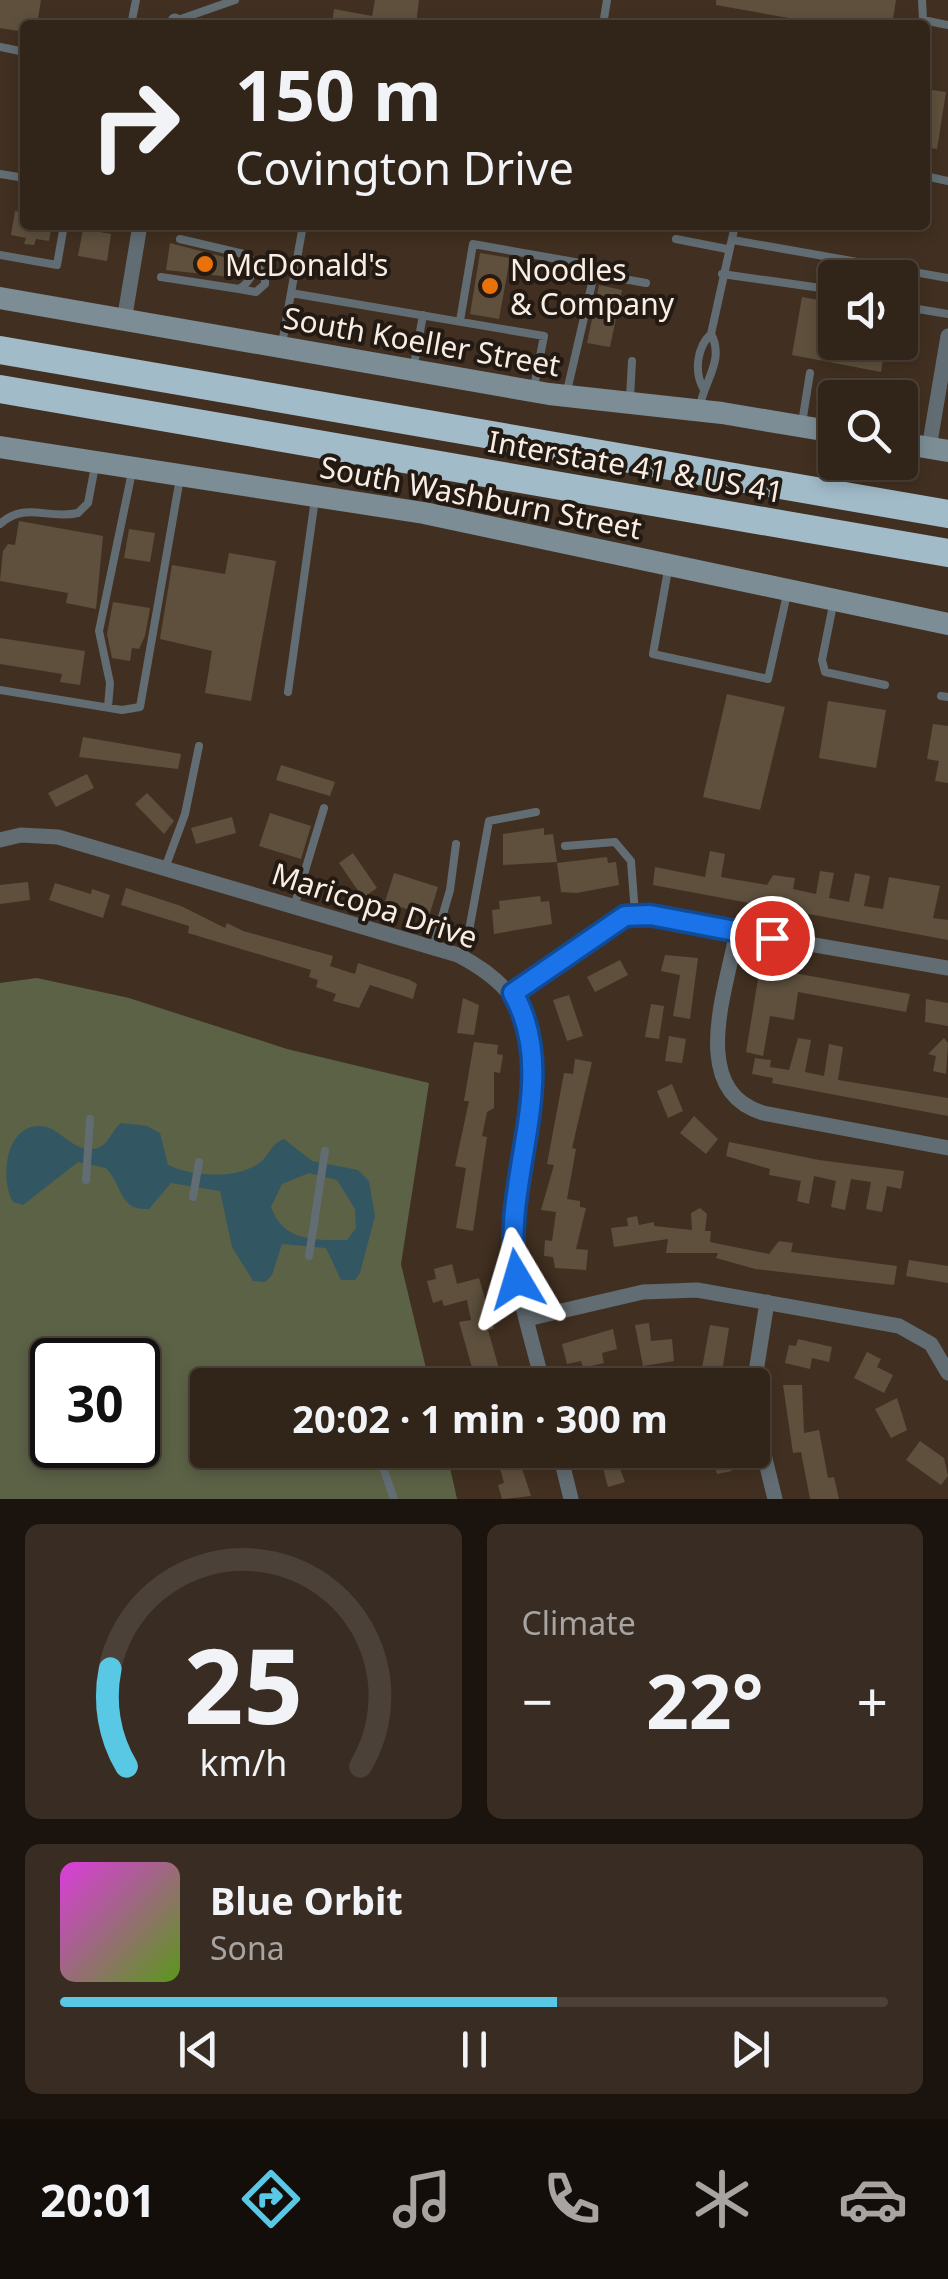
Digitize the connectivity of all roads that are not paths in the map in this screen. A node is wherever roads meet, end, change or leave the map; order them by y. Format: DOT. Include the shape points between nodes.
graph roads {
  1 [pos="235,0"];
  2 [pos="183,20"];
  3 [pos="63,230"];
  4 [pos="139,230"];
  5 [pos="302,230"];
  6 [pos="734,230"];
  7 [pos="180,239"];
  8 [pos="676,240"];
  9 [pos="730,244"];
  10 [pos="0,255"];
  11 [pos="252,260"];
  12 [pos="586,264"];
  13 [pos="722,274"];
  14 [pos="162,277"];
  15 [pos="948,278"];
  16 [pos="646,283"];
  17 [pos="818,288"];
  18 [pos="239,289"];
  19 [pos="291,293"];
  20 [pos="0,298"];
  21 [pos="918,309"];
  22 [pos="948,314"];
  23 [pos="423,315"];
  24 [pos="124,321"];
  25 [pos="460,322"];
  26 [pos="711,334"];
  27 [pos="948,336"];
  28 [pos="281,348"];
  29 [pos="0,350"];
  30 [pos="946,356"];
  31 [pos="632,362"];
  32 [pos="412,370"];
  33 [pos="810,374"];
  34 [pos="0,389"];
  35 [pos="534,391"];
  36 [pos="566,396"];
  37 [pos="701,399"];
  38 [pos="629,402"];
  39 [pos="802,426"];
  40 [pos="818,429"];
  41 [pos="0,447"];
  42 [pos="938,449"];
  43 [pos="96,460"];
  44 [pos="133,466"];
  45 [pos="180,474"];
  46 [pos="315,496"];
  47 [pos="948,514"];
  48 [pos="0,524"];
  49 [pos="948,553"];
  50 [pos="670,564"];
  51 [pos="788,590"];
  52 [pos="834,600"];
  53 [pos="948,624"];
  54 [pos="885,684"];
  55 [pos="0,690"];
  56 [pos="288,692"];
  57 [pos="108,707"];
  58 [pos="199,746"];
  59 [pos="324,808"];
  60 [pos="536,812"];
  61 [pos="0,840"];
  62 [pos="456,844"];
  63 [pos="565,846"];
  64 [pos="165,868"];
  65 [pos="294,907"];
  66 [pos="635,914"];
  67 [pos="737,931"];
  68 [pos="433,948"];
  69 [pos="464,958"];
  70 [pos="948,968"];
  71 [pos="513,993"];
  72 [pos="90,1120"];
  73 [pos="948,1148"];
  74 [pos="325,1150"];
  75 [pos="199,1162"];
  76 [pos="86,1180"];
  77 [pos="193,1196"];
  78 [pos="309,1256"];
  79 [pos="767,1302"];
  80 [pos="527,1319"];
  81 [pos="539,1368"];
  82 [pos="948,1373"];
  83 [pos="383,1468"];
  84 [pos="563,1468"];
  85 [pos="394,1499"];
  86 [pos="571,1499"];
  87 [pos="775,1499"];
  1 -- 2 [label="lane"];
  3 -- 10 [label="lane" via="57,265"];
  4 -- 24 [label="street"];
  5 -- 19 [label="lane"];
  6 -- 9 [label="lane"];
  7 -- 11 [label="lane"];
  8 -- 9 [label="lane"];
  9 -- 13 [label="lane"];
  9 -- 15 [label="lane"];
  11 -- 18 [label="lane" via="250,278"];
  11 -- 18 [label="lane" via="265,284 256,292"];
  12 -- 25 [label="lane" via="473,244"];
  13 -- 17 [label="lane"];
  13 -- 26 [label="lane"];
  14 -- 18 [label="lane"];
  16 -- 36 [label="lane" via="592,279"];
  19 -- 23 [label="lane"];
  19 -- 28 [label="lane"];
  20 -- 24 [label="street, South Koeller Street"];
  21 -- 22 [label="lane"];
  23 -- 25 [label="lane"];
  23 -- 32 [label="lane"];
  24 -- 28 [label="street, South Koeller Street"];
  25 -- 35 [label="lane" via="544,336"];
  26 -- 37 [label="lane" via="717,346 712,379"];
  26 -- 37 [label="lane" via="702,342 696,376"];
  27 -- 30 [label="street"];
  28 -- 32 [label="street, South Koeller Street"];
  29 -- 47 [label="highway"];
  30 -- 42 [label="street"];
  31 -- 38 [label="lane"];
  32 -- 35 [label="street, South Koeller Street"];
  33 -- 39 [label="lane"];
  34 -- 49 [label="highway, Interstate 41 & US 41"];
  35 -- 36 [label="street, South Koeller Street"];
  36 -- 38 [label="street, South Koeller Street"];
  37 -- 38 [label="street, South Koeller Street"];
  37 -- 39 [label="street, South Koeller Street"];
  39 -- 40 [label="street, South Koeller Street"];
  41 -- 43 [label="street, South Washburn Street"];
  43 -- 44 [label="street, South Washburn Street"];
  43 -- 48 [label="lane" via="88,503 78,513 26,510"];
  44 -- 45 [label="street, South Washburn Street"];
  44 -- 57 [label="lane" via="99,630"];
  45 -- 46 [label="street, South Washburn Street"];
  45 -- 57 [label="lane" via="143,698 132,710"];
  46 -- 50 [label="street, South Washburn Street"];
  46 -- 56 [label="lane"];
  50 -- 51 [label="street, South Washburn Street"];
  50 -- 51 [label="lane" via="653,654 768,680"];
  51 -- 52 [label="street, South Washburn Street"];
  52 -- 53 [label="street, South Washburn Street"];
  52 -- 54 [label="lane" via="825,672"];
  55 -- 57 [label="lane"];
  58 -- 64 [label="lane"];
  59 -- 65 [label="lane"];
  60 -- 69 [label="lane" via="489,821"];
  61 -- 64 [label="street, Maricopa Drive" via="58,836"];
  62 -- 68 [label="lane"];
  63 -- 66 [label="lane" via="614,842 632,861"];
  64 -- 65 [label="street, Maricopa Drive"];
  65 -- 68 [label="street, Maricopa Drive"];
  66 -- 67 [label="street"];
  66 -- 71 [label="street" via="612,922"];
  67 -- 70 [label="street"];
  67 -- 73 [label="street" via="716,1054 720,1078 737,1102 763,1113"];
  68 -- 69 [label="street, Maricopa Drive"];
  69 -- 71 [label="street, Maricopa Drive"];
  71 -- 80 [label="street" via="527,1020 534,1061 511,1222"];
  72 -- 76 [label="lane"];
  74 -- 78 [label="lane"];
  75 -- 77 [label="lane"];
  79 -- 80 [label="street" via="661,1290"];
  79 -- 82 [label="street" via="911,1330 930,1344"];
  79 -- 87 [label="street" via="753,1392"];
  80 -- 81 [label="street"];
  83 -- 85 [label="lane"];
  84 -- 86 [label="street"];
}
